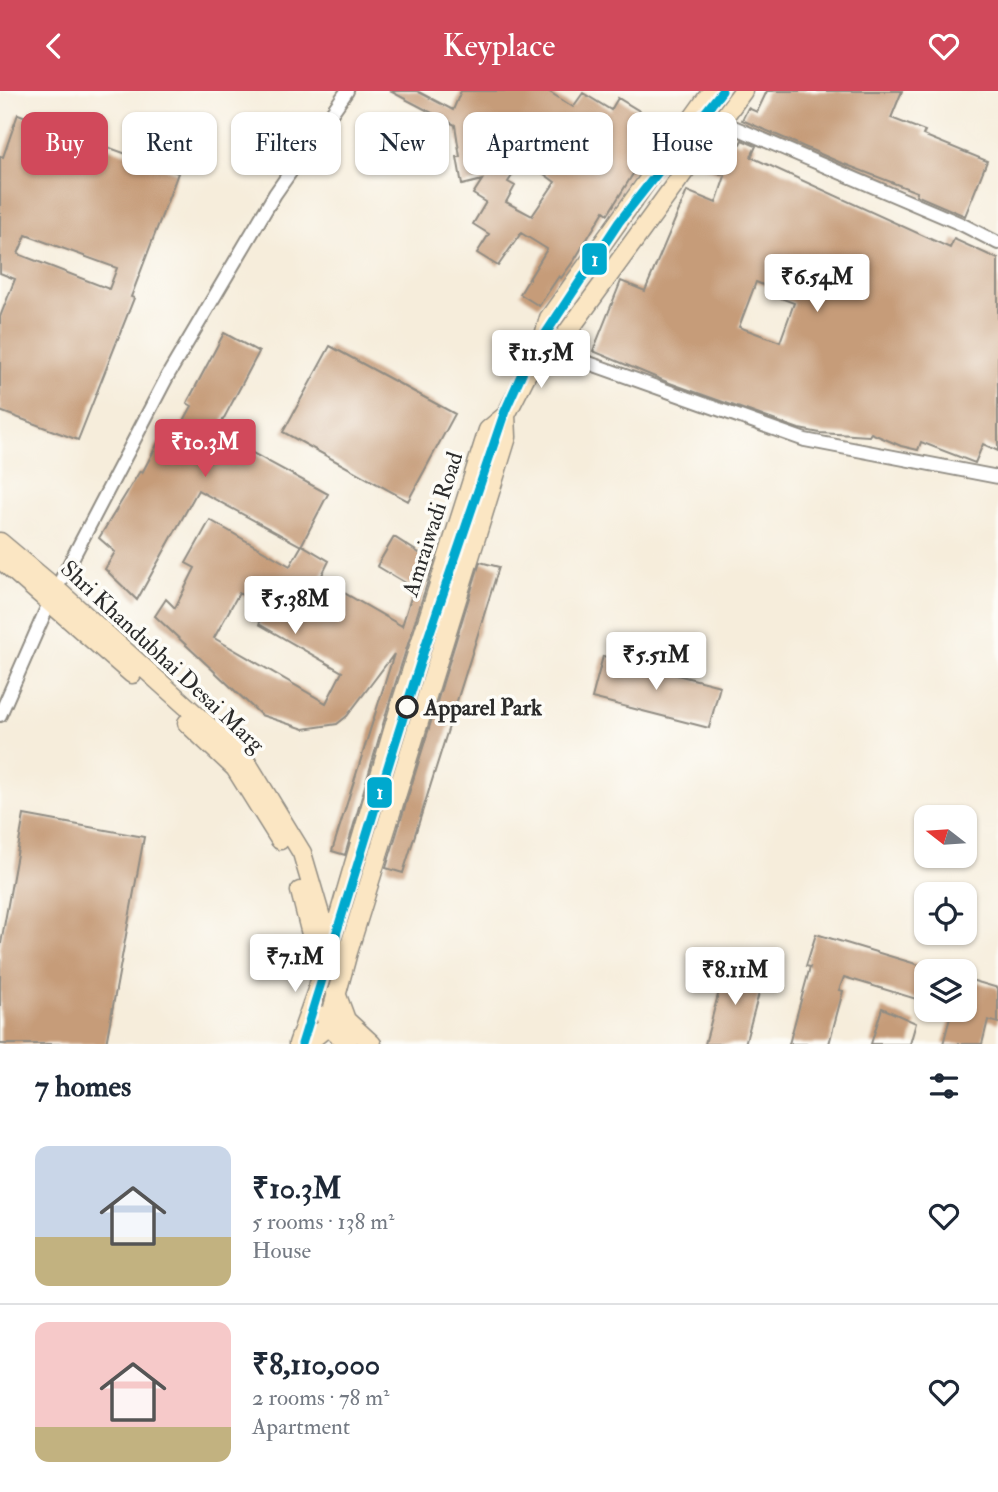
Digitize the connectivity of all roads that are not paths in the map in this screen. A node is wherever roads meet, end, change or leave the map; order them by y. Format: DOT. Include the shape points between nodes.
graph roads {
  1 [pos="347,91"];
  2 [pos="712,91"];
  3 [pos="743,91"];
  4 [pos="729,112"];
  5 [pos="737,128"];
  6 [pos="683,175"];
  7 [pos="998,243"];
  8 [pos="541,347"];
  9 [pos="506,415"];
  10 [pos="998,477"];
  11 [pos="0,543"];
  12 [pos="0,559"];
  13 [pos="53,595"];
  14 [pos="0,715"];
  15 [pos="327,955"];
  16 [pos="318,987"];
  17 [pos="337,995"];
  18 [pos="328,1025"];
  19 [pos="298,1044"];
  20 [pos="306,1044"];
  21 [pos="348,1044"];
  22 [pos="372,1044"];
  1 -- 13 [label="street" via="275,194 168,375"];
  2 -- 8 [label="main road, Amraiwadi Road" via="549,318"];
  3 -- 4 [label="main road"];
  5 -- 7 [label="street"];
  6 -- 8 [label="main road" via="564,337"];
  8 -- 9 [label="main road, Amraiwadi Road"];
  8 -- 10 [label="street" via="805,440"];
  9 -- 15 [label="main road, Amraiwadi Road" via="488,430 484,442"];
  9 -- 17 [label="main road" via="507,437"];
  11 -- 13 [label="main road, Shri Khandubhai Desai Marg"];
  12 -- 13 [label="main road, Shri Khandubhai Desai Marg"];
  13 -- 14 [label="street"];
  13 -- 15 [label="main road, Shri Khandubhai Desai Marg" via="244,758 302,853"];
  13 -- 16 [label="main road, Shri Khandubhai Desai Marg" via="235,768 291,859 313,937"];
  15 -- 16 [label="main road, Amraiwadi Road"];
  15 -- 17 [label="main road, Shri Khandubhai Desai Marg"];
  16 -- 18 [label="main road, Shri Khandubhai Desai Marg"];
  16 -- 19 [label="main road, Amraiwadi Road"];
  17 -- 18 [label="main road"];
  17 -- 22 [label="main road, Shri Khandubhai Desai Marg" via="346,1020"];
  18 -- 20 [label="main road"];
  18 -- 21 [label="main road"];
}
